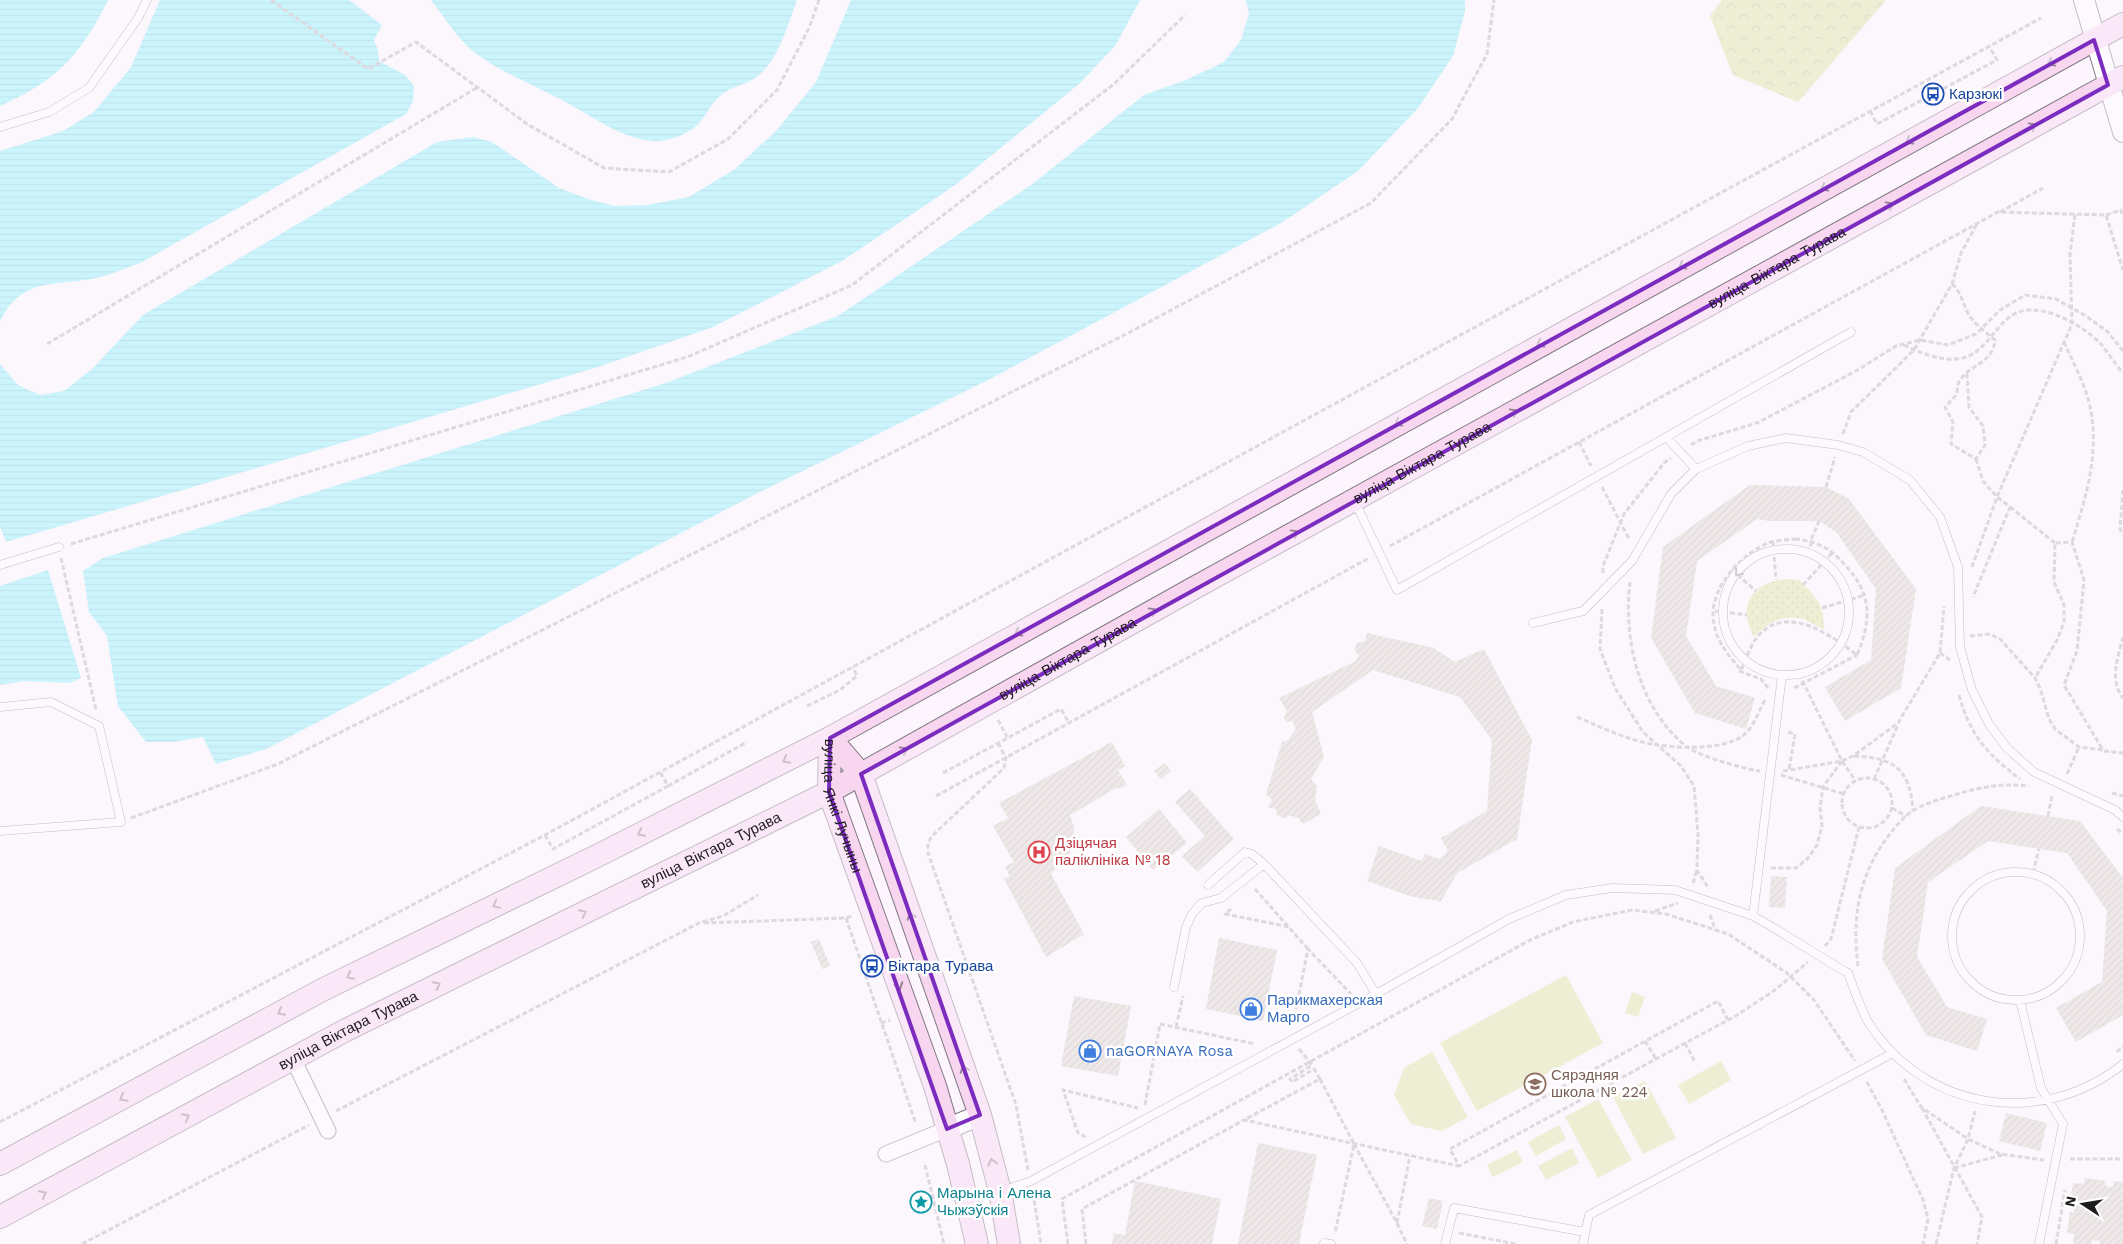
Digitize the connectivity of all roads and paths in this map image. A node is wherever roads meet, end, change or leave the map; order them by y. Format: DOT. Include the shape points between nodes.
graph roads {
  1 [pos="147,0"];
  2 [pos="271,0"];
  3 [pos="819,0"];
  4 [pos="1494,0"];
  5 [pos="2084,0"];
  6 [pos="1185,15"];
  7 [pos="2041,18"];
  8 [pos="2123,24"];
  9 [pos="2094,40"];
  10 [pos="1989,46"];
  11 [pos="2116,81"];
  12 [pos="478,87"];
  13 [pos="1870,111"];
  14 [pos="0,127"];
  15 [pos="2123,132"];
  16 [pos="2043,188"];
  17 [pos="1998,212"];
  18 [pos="2075,214"];
  19 [pos="2106,215"];
  20 [pos="2123,217"];
  21 [pos="1978,224"];
  22 [pos="2123,270"];
  23 [pos="1952,284"];
  24 [pos="2071,308"];
  25 [pos="2072,324"];
  26 [pos="1982,328"];
  27 [pos="1851,332"];
  28 [pos="1991,336"];
  29 [pos="1920,340"];
  30 [pos="2064,342"];
  31 [pos="47,344"];
  32 [pos="1902,345"];
  33 [pos="1914,350"];
  34 [pos="2123,351"];
  35 [pos="2123,373"];
  36 [pos="1966,374"];
  37 [pos="1667,438"];
  38 [pos="1579,442"];
  39 [pos="1838,445"];
  40 [pos="1681,452"];
  41 [pos="1976,459"];
  42 [pos="1696,469"];
  43 [pos="1596,478"];
  44 [pos="1826,488"];
  45 [pos="2123,490"];
  46 [pos="1997,497"];
  47 [pos="1355,500"];
  48 [pos="2010,507"];
  49 [pos="1818,521"];
  50 [pos="1621,522"];
  51 [pos="2123,535"];
  52 [pos="1811,540"];
  53 [pos="1773,542"];
  54 [pos="2072,542"];
  55 [pos="2055,543"];
  56 [pos="59,548"];
  57 [pos="1773,550"];
  58 [pos="1834,552"];
  59 [pos="1378,553"];
  60 [pos="1810,554"];
  61 [pos="1632,561"];
  62 [pos="1824,562"];
  63 [pos="0,565"];
  64 [pos="1735,571"];
  65 [pos="1776,580"];
  66 [pos="1803,585"];
  67 [pos="1603,589"];
  68 [pos="1959,589"];
  69 [pos="1756,591"];
  70 [pos="1865,595"];
  71 [pos="1848,600"];
  72 [pos="1969,605"];
  73 [pos="1822,608"];
  74 [pos="1719,612"];
  75 [pos="1747,615"];
  76 [pos="1533,624"];
  77 [pos="1967,629"];
  78 [pos="2123,637"];
  79 [pos="1841,643"];
  80 [pos="1857,655"];
  81 [pos="1745,660"];
  82 [pos="852,667"];
  83 [pos="1739,671"];
  84 [pos="1782,675"];
  85 [pos="1800,678"];
  86 [pos="2035,678"];
  87 [pos="1790,691"];
  88 [pos="1767,696"];
  89 [pos="2123,698"];
  90 [pos="807,706"];
  91 [pos="0,707"];
  92 [pos="1764,715"];
  93 [pos="1578,717"];
  94 [pos="1068,723"];
  95 [pos="1898,723"];
  96 [pos="99,726"];
  97 [pos="1782,731"];
  98 [pos="830,738"];
  99 [pos="748,742"];
  100 [pos="998,743"];
  101 [pos="1656,744"];
  102 [pos="2078,747"];
  103 [pos="1688,748"];
  104 [pos="2104,750"];
  105 [pos="2123,753"];
  106 [pos="1853,756"];
  107 [pos="1006,758"];
  108 [pos="1883,759"];
  109 [pos="1757,761"];
  110 [pos="1842,761"];
  111 [pos="1756,770"];
  112 [pos="1789,770"];
  113 [pos="660,772"];
  114 [pos="1770,772"];
  115 [pos="943,773"];
  116 [pos="862,774"];
  117 [pos="1874,779"];
  118 [pos="1855,780"];
  119 [pos="2074,780"];
  120 [pos="668,786"];
  121 [pos="2029,786"];
  122 [pos="1823,787"];
  123 [pos="2107,791"];
  124 [pos="830,792"];
  125 [pos="1844,794"];
  126 [pos="936,796"];
  127 [pos="2123,796"];
  128 [pos="1892,808"];
  129 [pos="2119,810"];
  130 [pos="1912,811"];
  131 [pos="1906,816"];
  132 [pos="2123,817"];
  133 [pos="121,822"];
  134 [pos="1859,827"];
  135 [pos="0,831"];
  136 [pos="545,835"];
  137 [pos="2039,849"];
  138 [pos="1264,864"];
  139 [pos="1767,872"];
  140 [pos="2033,873"];
  141 [pos="1208,886"];
  142 [pos="1250,893"];
  143 [pos="758,895"];
  144 [pos="1709,900"];
  145 [pos="1238,903"];
  146 [pos="1753,916"];
  147 [pos="698,923"];
  148 [pos="1290,927"];
  149 [pos="1715,929"];
  150 [pos="1308,949"];
  151 [pos="1816,955"];
  152 [pos="1859,972"];
  153 [pos="1790,977"];
  154 [pos="1174,987"];
  155 [pos="1376,994"];
  156 [pos="2020,1000"];
  157 [pos="1728,1020"];
  158 [pos="1645,1041"];
  159 [pos="1685,1043"];
  160 [pos="1891,1054"];
  161 [pos="293,1059"];
  162 [pos="1656,1059"];
  163 [pos="1695,1062"];
  164 [pos="2123,1064"];
  165 [pos="1860,1070"];
  166 [pos="1320,1079"];
  167 [pos="1978,1100"];
  168 [pos="2048,1100"];
  169 [pos="1921,1107"];
  170 [pos="980,1115"];
  171 [pos="1244,1120"];
  172 [pos="0,1122"];
  173 [pos="325,1124"];
  174 [pos="916,1125"];
  175 [pos="947,1129"];
  176 [pos="1968,1138"];
  177 [pos="1354,1144"];
  178 [pos="886,1154"];
  179 [pos="2005,1154"];
  180 [pos="1410,1156"];
  181 [pos="2123,1159"];
  182 [pos="2055,1162"];
  183 [pos="0,1164"];
  184 [pos="925,1165"];
  185 [pos="1954,1168"];
  186 [pos="2068,1168"];
  187 [pos="1031,1181"];
  188 [pos="2065,1187"];
  189 [pos="1000,1191"];
  190 [pos="0,1217"];
  191 [pos="1397,1223"];
  192 [pos="1448,1231"];
  193 [pos="1585,1232"];
  194 [pos="1335,1235"];
  195 [pos="1495,1242"];
  196 [pos="82,1244"];
  197 [pos="944,1244"];
  198 [pos="976,1244"];
  199 [pos="1009,1244"];
  200 [pos="1042,1244"];
  201 [pos="1068,1244"];
  202 [pos="1086,1244"];
  203 [pos="1407,1244"];
  204 [pos="1446,1244"];
  205 [pos="1516,1244"];
  206 [pos="1583,1244"];
  207 [pos="1923,1244"];
  208 [pos="1936,1244"];
  209 [pos="1977,1244"];
  210 [pos="2039,1244"];
  211 [pos="2056,1244"];
  1 -- 14 [label="lane" via="89,88 49,112"];
  2 -- 12 [label="path" via="368,69 416,42"];
  3 -- 12 [label="path" via="809,28 777,90 728,139 669,172 604,168 527,124"];
  4 -- 133 [label="path" via="1487,54 1452,120 1370,203 1132,332 278,764"];
  5 -- 9 [label="street"];
  6 -- 56 [label="path" via="1114,84 852,285 687,357"];
  7 -- 10 [label="path"];
  8 -- 9 [label="main road"];
  9 -- 11 [label="street"];
  9 -- 98 [label="main road, one-way"];
  10 -- 13 [label="path"];
  10 -- 13 [label="path" via="1997,60 1877,124"];
  11 -- 15 [label="street"];
  47 -- 11 [label="main road, вуліца Віктара Турава, one-way"];
  12 -- 31 [label="path"];
  13 -- 82 [label="path"];
  16 -- 17 [label="path"];
  17 -- 18 [label="path"];
  17 -- 21 [label="path"];
  18 -- 19 [label="path"];
  18 -- 24 [label="path" via="2070,254"];
  19 -- 20 [label="path" via="2121,210"];
  19 -- 22 [label="path"];
  21 -- 23 [label="path" via="1961,253"];
  21 -- 38 [label="path"];
  23 -- 26 [label="path" via="1958,289 1972,319"];
  23 -- 29 [label="path"];
  24 -- 25 [label="path"];
  24 -- 26 [label="path" via="2056,299 2025,295 2000,310"];
  24 -- 34 [label="path" via="2108,332"];
  25 -- 28 [label="path" via="2057,314 2030,308 2011,315"];
  25 -- 30 [label="path"];
  25 -- 35 [label="path" via="2099,342"];
  26 -- 28 [label="path"];
  26 -- 29 [label="path" via="1976,334 1948,345"];
  27 -- 37 [label="lane"];
  28 -- 33 [label="path" via="1966,357 1942,358 1922,355"];
  28 -- 36 [label="path" via="1995,340 1994,348 1986,360"];
  29 -- 32 [label="path"];
  29 -- 33 [label="path"];
  30 -- 46 [label="path"];
  30 -- 54 [label="path" via="2089,402 2094,459"];
  32 -- 33 [label="path"];
  32 -- 40 [label="path" via="1757,423 1697,441"];
  33 -- 39 [label="path" via="1852,412"];
  36 -- 41 [label="path" via="1970,407 1983,426 1985,445"];
  36 -- 41 [label="path" via="1960,380 1955,396 1945,407 1953,422 1951,444"];
  37 -- 40 [label="lane"];
  37 -- 43 [label="lane"];
  38 -- 43 [label="path"];
  38 -- 59 [label="path"];
  39 -- 42 [label="lane" via="1786,438 1748,446"];
  39 -- 44 [label="path"];
  39 -- 68 [label="lane" via="1863,452 1910,480 1940,517 1958,567"];
  40 -- 42 [label="lane"];
  40 -- 50 [label="path" via="1664,463"];
  41 -- 46 [label="path" via="1983,481"];
  42 -- 61 [label="lane" via="1671,494"];
  43 -- 50 [label="path"];
  43 -- 59 [label="lane" via="1397,590"];
  45 -- 51 [label="path" via="2120,529"];
  46 -- 48 [label="path"];
  46 -- 68 [label="path" via="1964,588"];
  47 -- 59 [label="lane"];
  116 -- 47 [label="main road, вуліца Віктара Турава, one-way"];
  48 -- 55 [label="path"];
  48 -- 72 [label="path"];
  49 -- 52 [label="path"];
  50 -- 61 [label="path" via="1629,536"];
  50 -- 67 [label="path" via="1603,566"];
  52 -- 53 [label="path"];
  52 -- 58 [label="path"];
  52 -- 60 [label="path"];
  53 -- 57 [label="path"];
  53 -- 64 [label="path" via="1743,558"];
  54 -- 55 [label="path"];
  54 -- 104 [label="path" via="2084,580 2077,651 2064,685"];
  55 -- 86 [label="path" via="2054,582 2064,605 2064,622"];
  56 -- 63 [label="lane"];
  56 -- 96 [label="path"];
  57 -- 60 [label="lane" via="1798,550"];
  57 -- 64 [label="lane"];
  57 -- 65 [label="path"];
  58 -- 62 [label="path"];
  58 -- 70 [label="path" via="1855,576"];
  59 -- 94 [label="path"];
  60 -- 62 [label="lane"];
  61 -- 67 [label="lane"];
  61 -- 103 [label="path" via="1629,636 1639,678 1662,720"];
  62 -- 66 [label="path"];
  62 -- 71 [label="lane" via="1838,576"];
  64 -- 69 [label="path"];
  64 -- 74 [label="lane"];
  64 -- 74 [label="path" via="1725,578 1716,600"];
  67 -- 76 [label="lane" via="1583,610"];
  67 -- 101 [label="path" via="1600,649 1615,688 1643,732"];
  68 -- 95 [label="path" via="1946,591 1940,653"];
  68 -- 129 [label="lane" via="1960,647 1972,690 1989,724 2007,748 2034,772"];
  70 -- 71 [label="path"];
  70 -- 80 [label="path" via="1867,614"];
  71 -- 73 [label="path"];
  71 -- 79 [label="lane" via="1848,627"];
  74 -- 75 [label="path"];
  74 -- 81 [label="lane" via="1729,639"];
  74 -- 81 [label="path" via="1713,622 1722,646 1740,670"];
  77 -- 86 [label="path" via="1968,636 1990,634 2000,639"];
  78 -- 89 [label="path" via="2115,676 2117,690"];
  79 -- 80 [label="path"];
  79 -- 81 [label="path" via="1797,621 1784,622 1760,633"];
  79 -- 85 [label="lane" via="1830,658"];
  80 -- 85 [label="path"];
  81 -- 84 [label="lane" via="1762,671"];
  82 -- 90 [label="path" via="857,676 840,690"];
  82 -- 113 [label="path"];
  83 -- 88 [label="path" via="1761,679 1768,688"];
  84 -- 85 [label="lane"];
  84 -- 114 [label="lane"];
  85 -- 87 [label="path"];
  85 -- 110 [label="path"];
  86 -- 102 [label="path" via="2055,729"];
  88 -- 92 [label="path"];
  88 -- 103 [label="path" via="1746,734 1730,742"];
  91 -- 96 [label="lane" via="51,702"];
  93 -- 101 [label="path" via="1612,732"];
  94 -- 100 [label="path" via="1061,708"];
  94 -- 107 [label="path"];
  95 -- 106 [label="path"];
  95 -- 108 [label="path"];
  96 -- 133 [label="lane"];
  97 -- 112 [label="path" via="1795,734"];
  98 -- 116 [label="main road, вуліца Янкі Лучыны"];
  98 -- 124 [label="main road, вуліца Янкі Лучыны"];
  98 -- 183 [label="main road, one-way" via="324,989"];
  99 -- 120 [label="path"];
  100 -- 107 [label="path"];
  100 -- 115 [label="path"];
  101 -- 103 [label="path"];
  101 -- 144 [label="path" via="1681,766 1694,786 1697,870 1709,887"];
  102 -- 104 [label="path"];
  102 -- 119 [label="path" via="2066,777"];
  103 -- 111 [label="path"];
  104 -- 105 [label="path"];
  106 -- 108 [label="path"];
  106 -- 110 [label="path"];
  107 -- 126 [label="path"];
  107 -- 187 [label="path" via="1004,768 932,836 927,847 1016,1105"];
  108 -- 117 [label="path"];
  108 -- 130 [label="path" via="1899,768 1908,780"];
  109 -- 111 [label="path"];
  110 -- 112 [label="path"];
  110 -- 118 [label="path"];
  110 -- 122 [label="path"];
  111 -- 114 [label="path"];
  112 -- 114 [label="path"];
  113 -- 120 [label="path"];
  113 -- 136 [label="path"];
  114 -- 122 [label="path"];
  114 -- 146 [label="lane"];
  116 -- 124 [label="main road, вуліца Віктара Турава"];
  170 -- 116 [label="main road, вуліца Янкі Лучыны, one-way"];
  117 -- 118 [label="path"];
  117 -- 128 [label="path" via="1889,791"];
  118 -- 125 [label="path"];
  120 -- 136 [label="path" via="552,849"];
  121 -- 130 [label="path" via="2008,783 1983,786"];
  122 -- 125 [label="path"];
  122 -- 139 [label="path" via="1818,845 1796,868 1771,868"];
  123 -- 127 [label="path"];
  161 -- 124 [label="main road, вуліца Віктара Турава, one-way"];
  124 -- 175 [label="main road, вуліца Янкі Лучыны, one-way" via="935,1086"];
  125 -- 134 [label="path" via="1846,817"];
  128 -- 131 [label="path"];
  128 -- 134 [label="path" via="1889,816 1876,827"];
  129 -- 132 [label="lane"];
  130 -- 131 [label="path"];
  131 -- 152 [label="path" via="1873,857 1862,883 1856,910 1855,939"];
  133 -- 135 [label="lane"];
  134 -- 151 [label="path" via="1831,939"];
  136 -- 172 [label="path"];
  137 -- 140 [label="path"];
  138 -- 141 [label="lane" via="1245,852"];
  138 -- 154 [label="lane" via="1221,898 1202,903 1192,914 1186,927"];
  138 -- 155 [label="lane" via="1357,963"];
  140 -- 156 [label="lane" via="2053,882 2068,897 2078,917 2081,938 2077,959 2066,978 2049,992 2030,1000"];
  140 -- 156 [label="lane" via="2012,871 1991,876 1973,887 1960,904 1952,924 1958,965 1970,982 1988,994 2008,1001"];
  142 -- 148 [label="path" via="1256,888"];
  143 -- 147 [label="path" via="723,916"];
  144 -- 146 [label="lane"];
  144 -- 149 [label="path"];
  144 -- 155 [label="lane" via="1675,890 1612,888 1566,896 1509,919"];
  145 -- 148 [label="path" via="1225,914"];
  146 -- 151 [label="lane" via="1803,944"];
  147 -- 173 [label="path"];
  147 -- 174 [label="path" via="846,918"];
  148 -- 150 [label="path"];
  149 -- 153 [label="path" via="1755,950"];
  149 -- 201 [label="path" via="1666,914 1632,910 1573,922 1530,940 1062,1198"];
  151 -- 153 [label="path"];
  151 -- 160 [label="lane" via="1848,973 1866,1018"];
  153 -- 157 [label="path"];
  153 -- 165 [label="path" via="1814,1000"];
  155 -- 187 [label="lane"];
  156 -- 168 [label="lane" via="2041,1088"];
  157 -- 158 [label="path" via="1718,1000"];
  157 -- 159 [label="path"];
  158 -- 162 [label="path"];
  158 -- 162 [label="path" via="1450,1149 1459,1166"];
  159 -- 162 [label="path"];
  159 -- 163 [label="path"];
  160 -- 165 [label="lane"];
  160 -- 167 [label="lane" via="1936,1085"];
  160 -- 169 [label="path"];
  161 -- 173 [label="street"];
  190 -- 161 [label="main road, вуліца Віктара Турава, one-way"];
  164 -- 168 [label="lane" via="2092,1085"];
  165 -- 193 [label="lane" via="1589,1215"];
  165 -- 207 [label="path" via="1923,1200 1928,1219"];
  166 -- 177 [label="path"];
  167 -- 168 [label="lane" via="2008,1104"];
  167 -- 176 [label="path"];
  168 -- 182 [label="lane" via="2063,1124"];
  169 -- 176 [label="path"];
  169 -- 185 [label="path"];
  170 -- 175 [label="street"];
  189 -- 170 [label="main road, вуліца Янкі Лучыны, one-way"];
  171 -- 202 [label="path" via="1082,1209"];
  173 -- 196 [label="path"];
  175 -- 178 [label="street"];
  175 -- 198 [label="main road, вуліца Янкі Лучыны"];
  176 -- 179 [label="path"];
  176 -- 185 [label="path"];
  177 -- 191 [label="path"];
  177 -- 194 [label="path"];
  179 -- 182 [label="path"];
  179 -- 185 [label="path"];
  180 -- 191 [label="path"];
  181 -- 186 [label="path" via="2070,1158"];
  182 -- 210 [label="lane"];
  184 -- 197 [label="path"];
  185 -- 208 [label="path"];
  185 -- 209 [label="path" via="1982,1217"];
  187 -- 189 [label="lane"];
  187 -- 200 [label="path"];
  188 -- 211 [label="path"];
  189 -- 199 [label="main road, вуліца Янкі Лучыны"];
  191 -- 203 [label="path"];
  192 -- 193 [label="lane" via="1454,1208"];
  192 -- 195 [label="path"];
  192 -- 204 [label="lane"];
  193 -- 206 [label="lane"];
  195 -- 205 [label="path"];
}
